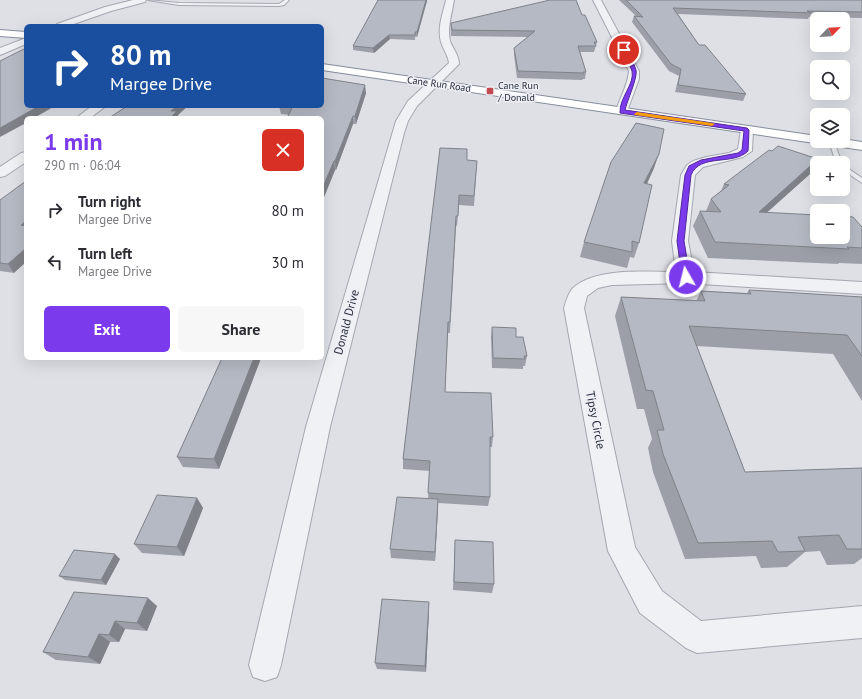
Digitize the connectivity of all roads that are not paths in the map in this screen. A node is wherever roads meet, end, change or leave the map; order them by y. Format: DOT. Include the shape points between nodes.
graph roads {
  1 [pos="142,0"];
  2 [pos="150,0"];
  3 [pos="260,0"];
  4 [pos="287,0"];
  5 [pos="450,0"];
  6 [pos="597,0"];
  7 [pos="255,5"];
  8 [pos="66,24"];
  9 [pos="0,33"];
  10 [pos="24,34"];
  11 [pos="24,42"];
  12 [pos="0,52"];
  13 [pos="324,67"];
  14 [pos="434,84"];
  15 [pos="97,108"];
  16 [pos="622,111"];
  17 [pos="85,116"];
  18 [pos="747,130"];
  19 [pos="810,139"];
  20 [pos="850,144"];
  21 [pos="862,146"];
  22 [pos="24,157"];
  23 [pos="0,173"];
  24 [pos="851,173"];
  25 [pos="862,174"];
  26 [pos="862,181"];
  27 [pos="686,277"];
  28 [pos="862,288"];
  29 [pos="862,622"];
  30 [pos="265,665"];
  1 -- 8 [label="street"];
  2 -- 7 [label="lane" via="180,4"];
  3 -- 7 [label="lane"];
  4 -- 7 [label="lane" via="279,5"];
  5 -- 14 [label="street, Donald Drive" via="445,37 455,62"];
  6 -- 16 [label="street" via="634,71 634,79"];
  9 -- 10 [label="highway"];
  11 -- 12 [label="street"];
  13 -- 14 [label="highway, Cane Run Road"];
  14 -- 16 [label="highway, Cane Run Road"];
  14 -- 30 [label="street, Donald Drive" via="412,104 398,133 318,427"];
  15 -- 17 [label="street"];
  16 -- 18 [label="highway, Cane Run Road"];
  18 -- 19 [label="highway, Cane Run Road"];
  18 -- 27 [label="street" via="745,151 703,161 691,168 688,175 680,241"];
  20 -- 21 [label="highway, Cane Run Road"];
  22 -- 23 [label="street"];
  24 -- 25 [label="lane"];
  24 -- 26 [label="lane"];
  27 -- 28 [label="street, Tipsy Circle"];
  27 -- 29 [label="street, Tipsy Circle" via="612,279 592,284 579,293 574,308 622,551 650,602 697,637"];
}
